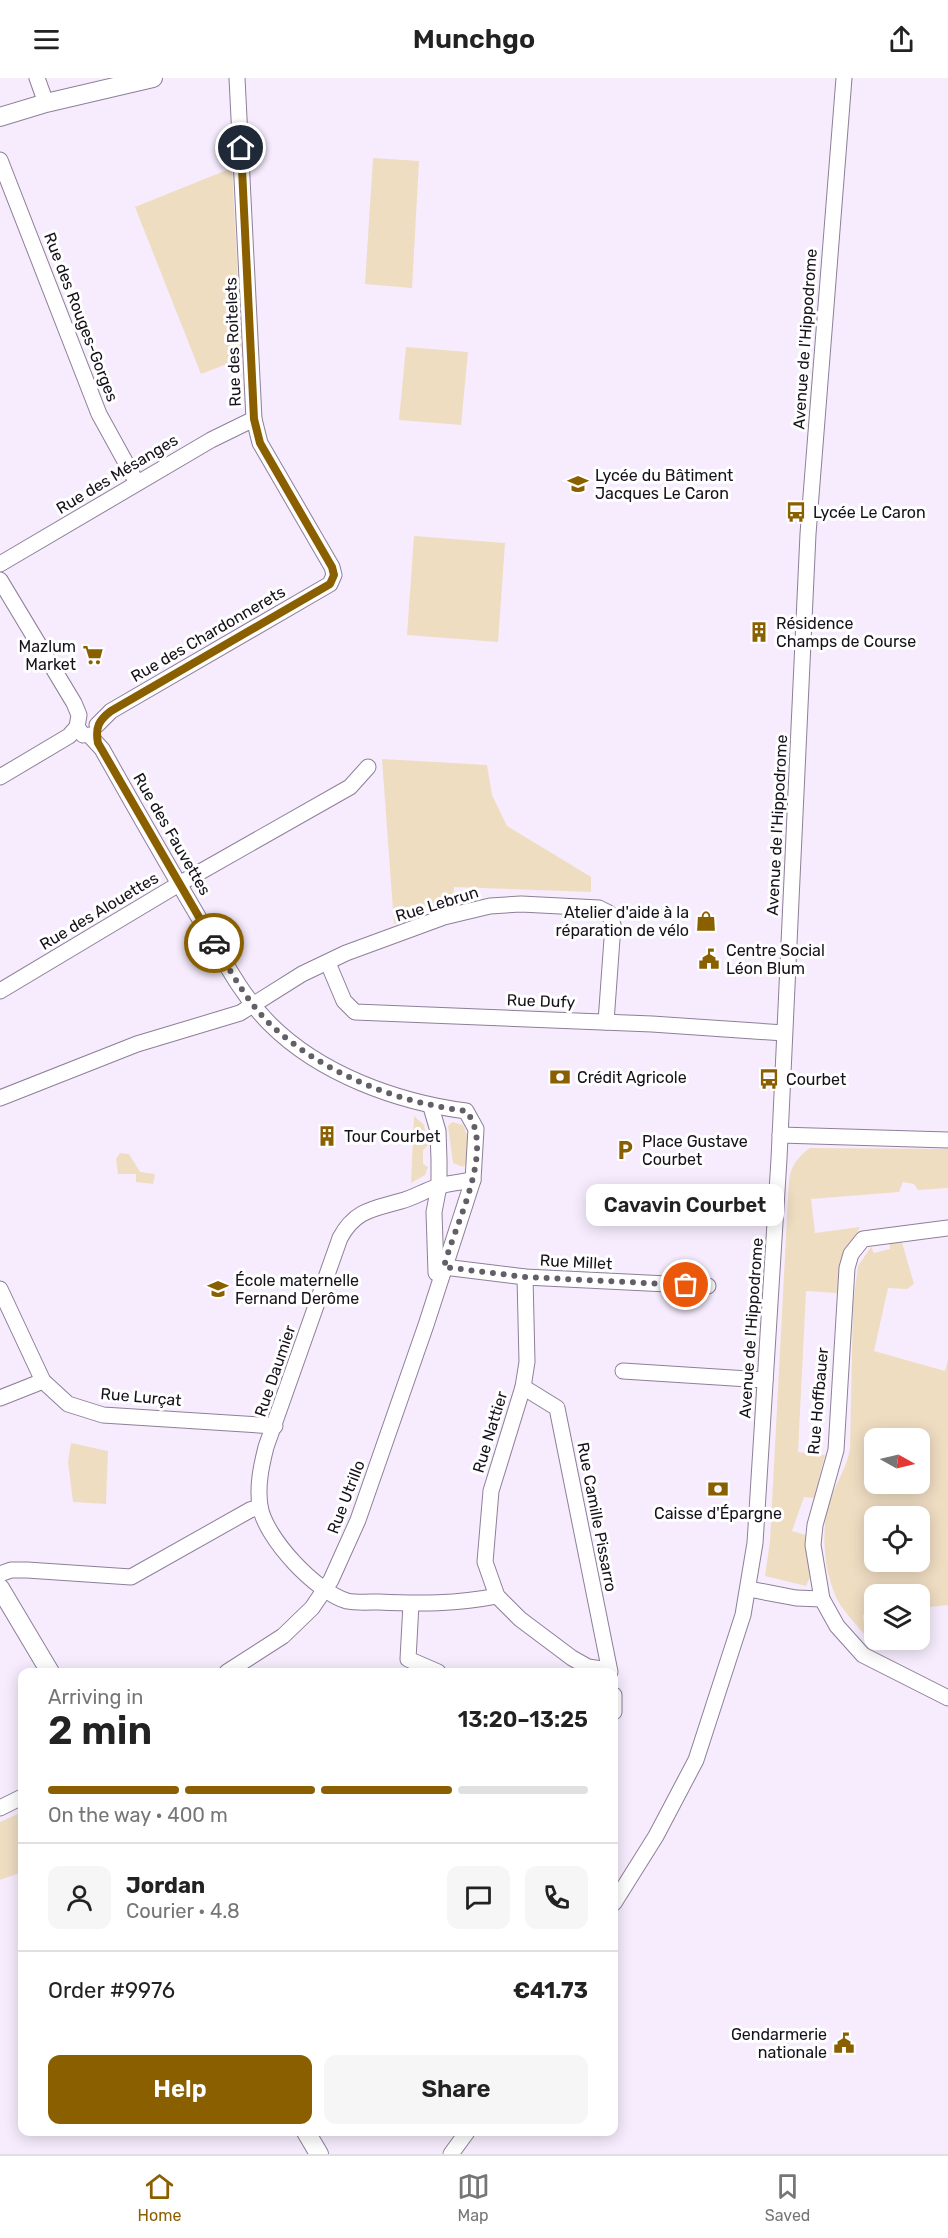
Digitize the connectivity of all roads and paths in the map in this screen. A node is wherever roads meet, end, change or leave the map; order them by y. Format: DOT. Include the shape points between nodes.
graph roads {
  1 [pos="37,78"];
  2 [pos="153,78"];
  3 [pos="237,78"];
  4 [pos="844,78"];
  5 [pos="46,103"];
  6 [pos="0,117"];
  7 [pos="0,160"];
  8 [pos="254,419"];
  9 [pos="137,483"];
  10 [pos="0,564"];
  11 [pos="0,580"];
  12 [pos="330,584"];
  13 [pos="87,726"];
  14 [pos="368,767"];
  15 [pos="0,777"];
  16 [pos="179,884"];
  17 [pos="328,963"];
  18 [pos="0,991"];
  19 [pos="253,1004"];
  20 [pos="606,1022"];
  21 [pos="784,1033"];
  22 [pos="0,1098"];
  23 [pos="431,1107"];
  24 [pos="466,1111"];
  25 [pos="780,1135"];
  26 [pos="948,1140"];
  27 [pos="473,1180"];
  28 [pos="439,1186"];
  29 [pos="948,1228"];
  30 [pos="444,1267"];
  31 [pos="525,1277"];
  32 [pos="708,1286"];
  33 [pos="0,1289"];
  34 [pos="435,1292"];
  35 [pos="622,1371"];
  36 [pos="765,1380"];
  37 [pos="43,1381"];
  38 [pos="523,1387"];
  39 [pos="0,1398"];
  40 [pos="275,1426"];
  41 [pos="260,1507"];
  42 [pos="0,1574"];
  43 [pos="0,1588"];
  44 [pos="748,1589"];
  45 [pos="324,1590"];
  46 [pos="496,1596"];
  47 [pos="822,1599"];
  48 [pos="411,1604"];
  49 [pos="48,1668"];
  50 [pos="233,1668"];
  51 [pos="429,1668"];
  52 [pos="596,1668"];
  53 [pos="608,1668"];
  54 [pos="948,1698"];
  55 [pos="18,1799"];
  56 [pos="0,1808"];
  57 [pos="618,1897"];
  58 [pos="308,2136"];
  59 [pos="464,2136"];
  60 [pos="319,2154"];
  61 [pos="451,2154"];
  1 -- 5 [label="street"];
  2 -- 5 [label="street"];
  3 -- 8 [label="street, Rue des Roitelets"];
  4 -- 21 [label="street, Avenue de l'Hippodrome" via="808,534"];
  5 -- 6 [label="street"];
  7 -- 9 [label="street, Rue des Rouges-Gorges" via="99,414"];
  8 -- 9 [label="street, Rue des Mésanges"];
  8 -- 12 [label="street, Rue des Roitelets" via="260,443 332,567"];
  9 -- 10 [label="street, Rue des Mésanges"];
  11 -- 13 [label="street, Rue des Fauvettes"];
  12 -- 13 [label="street, Rue des Chardonnerets"];
  13 -- 15 [label="street, Rue des Chardonnerets"];
  13 -- 16 [label="street, Rue des Fauvettes"];
  14 -- 16 [label="street, Rue des Alouettes" via="350,786"];
  16 -- 18 [label="street, Rue des Alouettes"];
  16 -- 19 [label="street, Rue des Fauvettes"];
  17 -- 19 [label="street, Rue Lebrun"];
  17 -- 20 [label="street, Rue Dufy" via="344,1001 355,1012"];
  17 -- 20 [label="street, Rue Lebrun" via="464,911 521,904 599,908 609,912 612,925"];
  19 -- 22 [label="street"];
  19 -- 23 [label="street, Rue des Fauvettes" via="271,1025 309,1055 337,1071"];
  20 -- 21 [label="street, Rue Dufy"];
  21 -- 25 [label="street, Avenue de l'Hippodrome"];
  23 -- 24 [label="street, Rue des Fauvettes"];
  23 -- 28 [label="street, Rue Utrillo" via="438,1131"];
  24 -- 27 [label="street, Rue Utrillo" via="476,1129"];
  25 -- 26 [label="street"];
  25 -- 36 [label="street, Avenue de l'Hippodrome"];
  27 -- 28 [label="street, Rue Daumier"];
  27 -- 30 [label="street, Rue Utrillo"];
  28 -- 34 [label="street, Rue Utrillo" via="434,1212"];
  28 -- 40 [label="street, Rue Daumier" via="368,1211 348,1223"];
  29 -- 47 [label="street, Rue Hoffbauer" via="872,1236 858,1242 847,1268 836,1450 821,1497 813,1545"];
  30 -- 31 [label="street, Rue Millet"];
  30 -- 34 [label="street, Rue Utrillo"];
  31 -- 32 [label="street, Rue Millet"];
  31 -- 38 [label="street, Rue Nattier" via="528,1362"];
  33 -- 37 [label="street, Rue Lurçat"];
  34 -- 45 [label="street, Rue Utrillo" via="358,1520"];
  35 -- 36 [label="street"];
  36 -- 44 [label="street, Avenue de l'Hippodrome" via="758,1507"];
  37 -- 39 [label="street"];
  37 -- 40 [label="street, Rue Lurçat" via="68,1404 103,1415"];
  38 -- 46 [label="street, Rue Nattier" via="491,1491 485,1562"];
  38 -- 53 [label="street, Rue Camille Pissarro" via="557,1408"];
  40 -- 41 [label="street, Rue Daumier" via="260,1473"];
  41 -- 42 [label="street" via="131,1577 27,1570"];
  41 -- 45 [label="street, Rue Daumier" via="277,1540"];
  43 -- 49 [label="street"];
  44 -- 47 [label="street"];
  44 -- 57 [label="street, Avenue de l'Hippodrome" via="726,1672 696,1760 662,1827"];
  45 -- 48 [label="street" via="348,1601"];
  45 -- 50 [label="street, Rue Utrillo" via="312,1608 283,1636"];
  46 -- 48 [label="street" via="461,1603"];
  46 -- 52 [label="street, Rue Nattier" via="572,1658"];
  47 -- 54 [label="street, Rue Hoffbauer" via="837,1626 863,1655"];
  48 -- 51 [label="street" via="408,1659"];
  55 -- 56 [label="street"];
  58 -- 60 [label="street"];
  59 -- 61 [label="street"];
}
